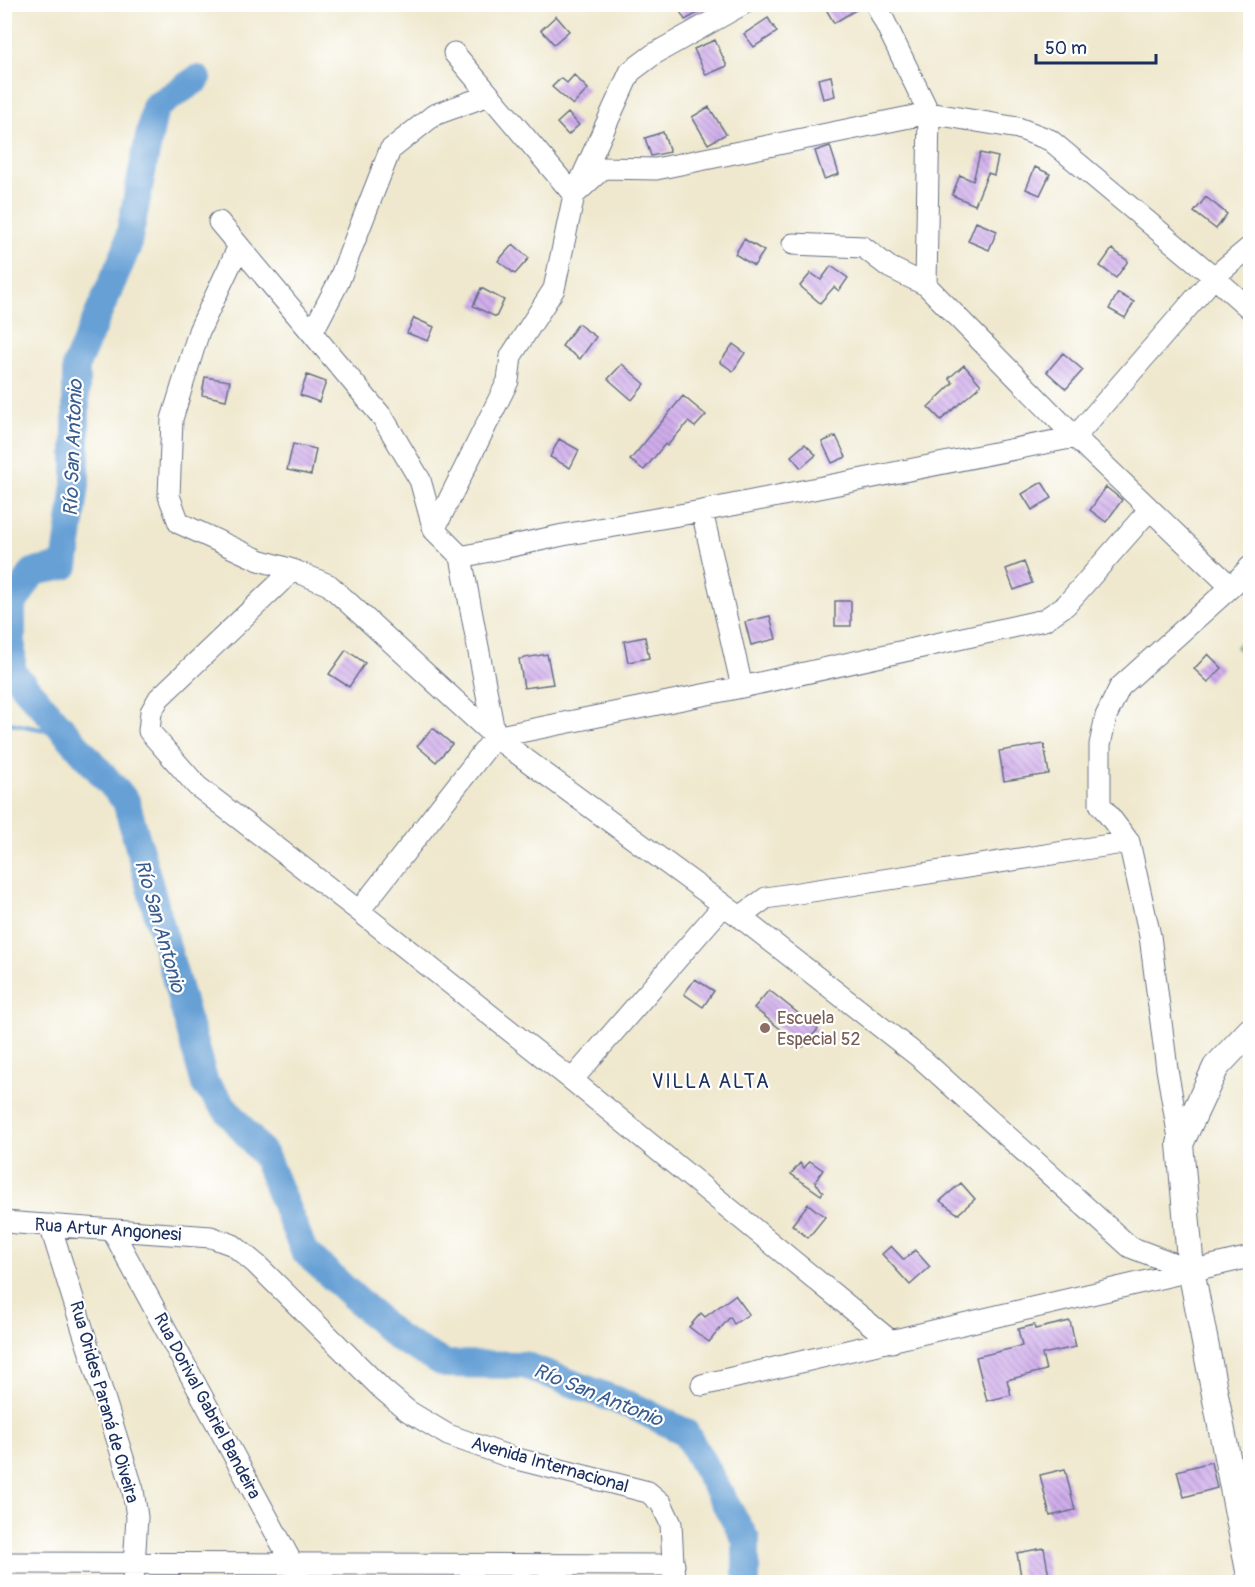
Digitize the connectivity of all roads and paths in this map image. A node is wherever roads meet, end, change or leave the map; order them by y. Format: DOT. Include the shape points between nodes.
graph roads {
  1 [pos="743,4"];
  2 [pos="876,4"];
  3 [pos="454,53"];
  4 [pos="489,95"];
  5 [pos="929,113"];
  6 [pos="574,195"];
  7 [pos="219,222"];
  8 [pos="793,244"];
  9 [pos="239,246"];
  10 [pos="1251,247"];
  11 [pos="1214,277"];
  12 [pos="926,285"];
  13 [pos="1251,309"];
  14 [pos="312,333"];
  15 [pos="1075,437"];
  16 [pos="1150,509"];
  17 [pos="702,511"];
  18 [pos="434,530"];
  19 [pos="461,557"];
  20 [pos="1251,567"];
  21 [pos="293,570"];
  22 [pos="1231,587"];
  23 [pos="742,687"];
  24 [pos="495,737"];
  25 [pos="1129,842"];
  26 [pos="359,910"];
  27 [pos="731,912"];
  28 [pos="1251,1031"];
  29 [pos="572,1080"];
  30 [pos="1180,1144"];
  31 [pos="4,1222"];
  32 [pos="50,1225"];
  33 [pos="112,1230"];
  34 [pos="211,1237"];
  35 [pos="1251,1257"];
  36 [pos="1191,1270"];
  37 [pos="892,1342"];
  38 [pos="702,1386"];
  39 [pos="4,1563"];
  40 [pos="133,1573"];
  41 [pos="296,1573"];
  42 [pos="674,1574"];
  43 [pos="1251,1576"];
  1 -- 6 [label="street" via="654,54 630,72"];
  2 -- 5 [label="street"];
  3 -- 4 [label="street"];
  4 -- 6 [label="street"];
  4 -- 14 [label="street" via="434,116 390,150 338,283"];
  5 -- 6 [label="street" via="656,169 603,168"];
  5 -- 11 [label="street" via="1018,128 1050,140"];
  5 -- 12 [label="street"];
  6 -- 18 [label="street" via="554,289 511,356 508,381"];
  7 -- 9 [label="street"];
  8 -- 12 [label="street" via="863,246 889,267"];
  9 -- 14 [label="street"];
  9 -- 21 [label="street" via="199,331 172,419 169,496 179,523 259,560"];
  10 -- 11 [label="street"];
  11 -- 13 [label="street"];
  11 -- 15 [label="street"];
  12 -- 15 [label="street"];
  14 -- 18 [label="street" via="383,418 420,480"];
  15 -- 16 [label="street"];
  15 -- 17 [label="street"];
  16 -- 22 [label="street"];
  16 -- 23 [label="street" via="1066,605 1044,620"];
  17 -- 19 [label="street"];
  17 -- 23 [label="street"];
  18 -- 19 [label="street"];
  19 -- 24 [label="street"];
  20 -- 22 [label="street"];
  21 -- 24 [label="street" via="329,585"];
  21 -- 26 [label="street" via="159,698 151,712 149,731 197,786"];
  22 -- 25 [label="street" via="1120,687 1106,716 1100,745 1100,804"];
  23 -- 24 [label="street"];
  24 -- 26 [label="street"];
  24 -- 27 [label="street"];
  25 -- 27 [label="street" via="766,898"];
  25 -- 30 [label="street" via="1150,936"];
  26 -- 29 [label="street"];
  27 -- 29 [label="street"];
  27 -- 36 [label="street" via="923,1060 1130,1247"];
  28 -- 30 [label="main road" via="1216,1067"];
  29 -- 37 [label="street"];
  30 -- 36 [label="main road"];
  31 -- 32 [label="street, Rua Artur Angonesi"];
  32 -- 33 [label="street, Rua Artur Angonesi"];
  32 -- 40 [label="street, Rua Orides Paraná de Oiveira" via="133,1490"];
  33 -- 34 [label="street, Rua Artur Angonesi"];
  33 -- 41 [label="street, Rua Dorival Gabriel Bandeira"];
  34 -- 42 [label="street, Avenida Internacional" via="233,1245 256,1264 382,1389 408,1411 448,1435 513,1458 648,1492 661,1503 671,1524"];
  35 -- 36 [label="street"];
  36 -- 37 [label="street"];
  36 -- 43 [label="main road"];
  37 -- 38 [label="street"];
  39 -- 40 [label="street"];
  40 -- 41 [label="street"];
  41 -- 42 [label="street"];
}
